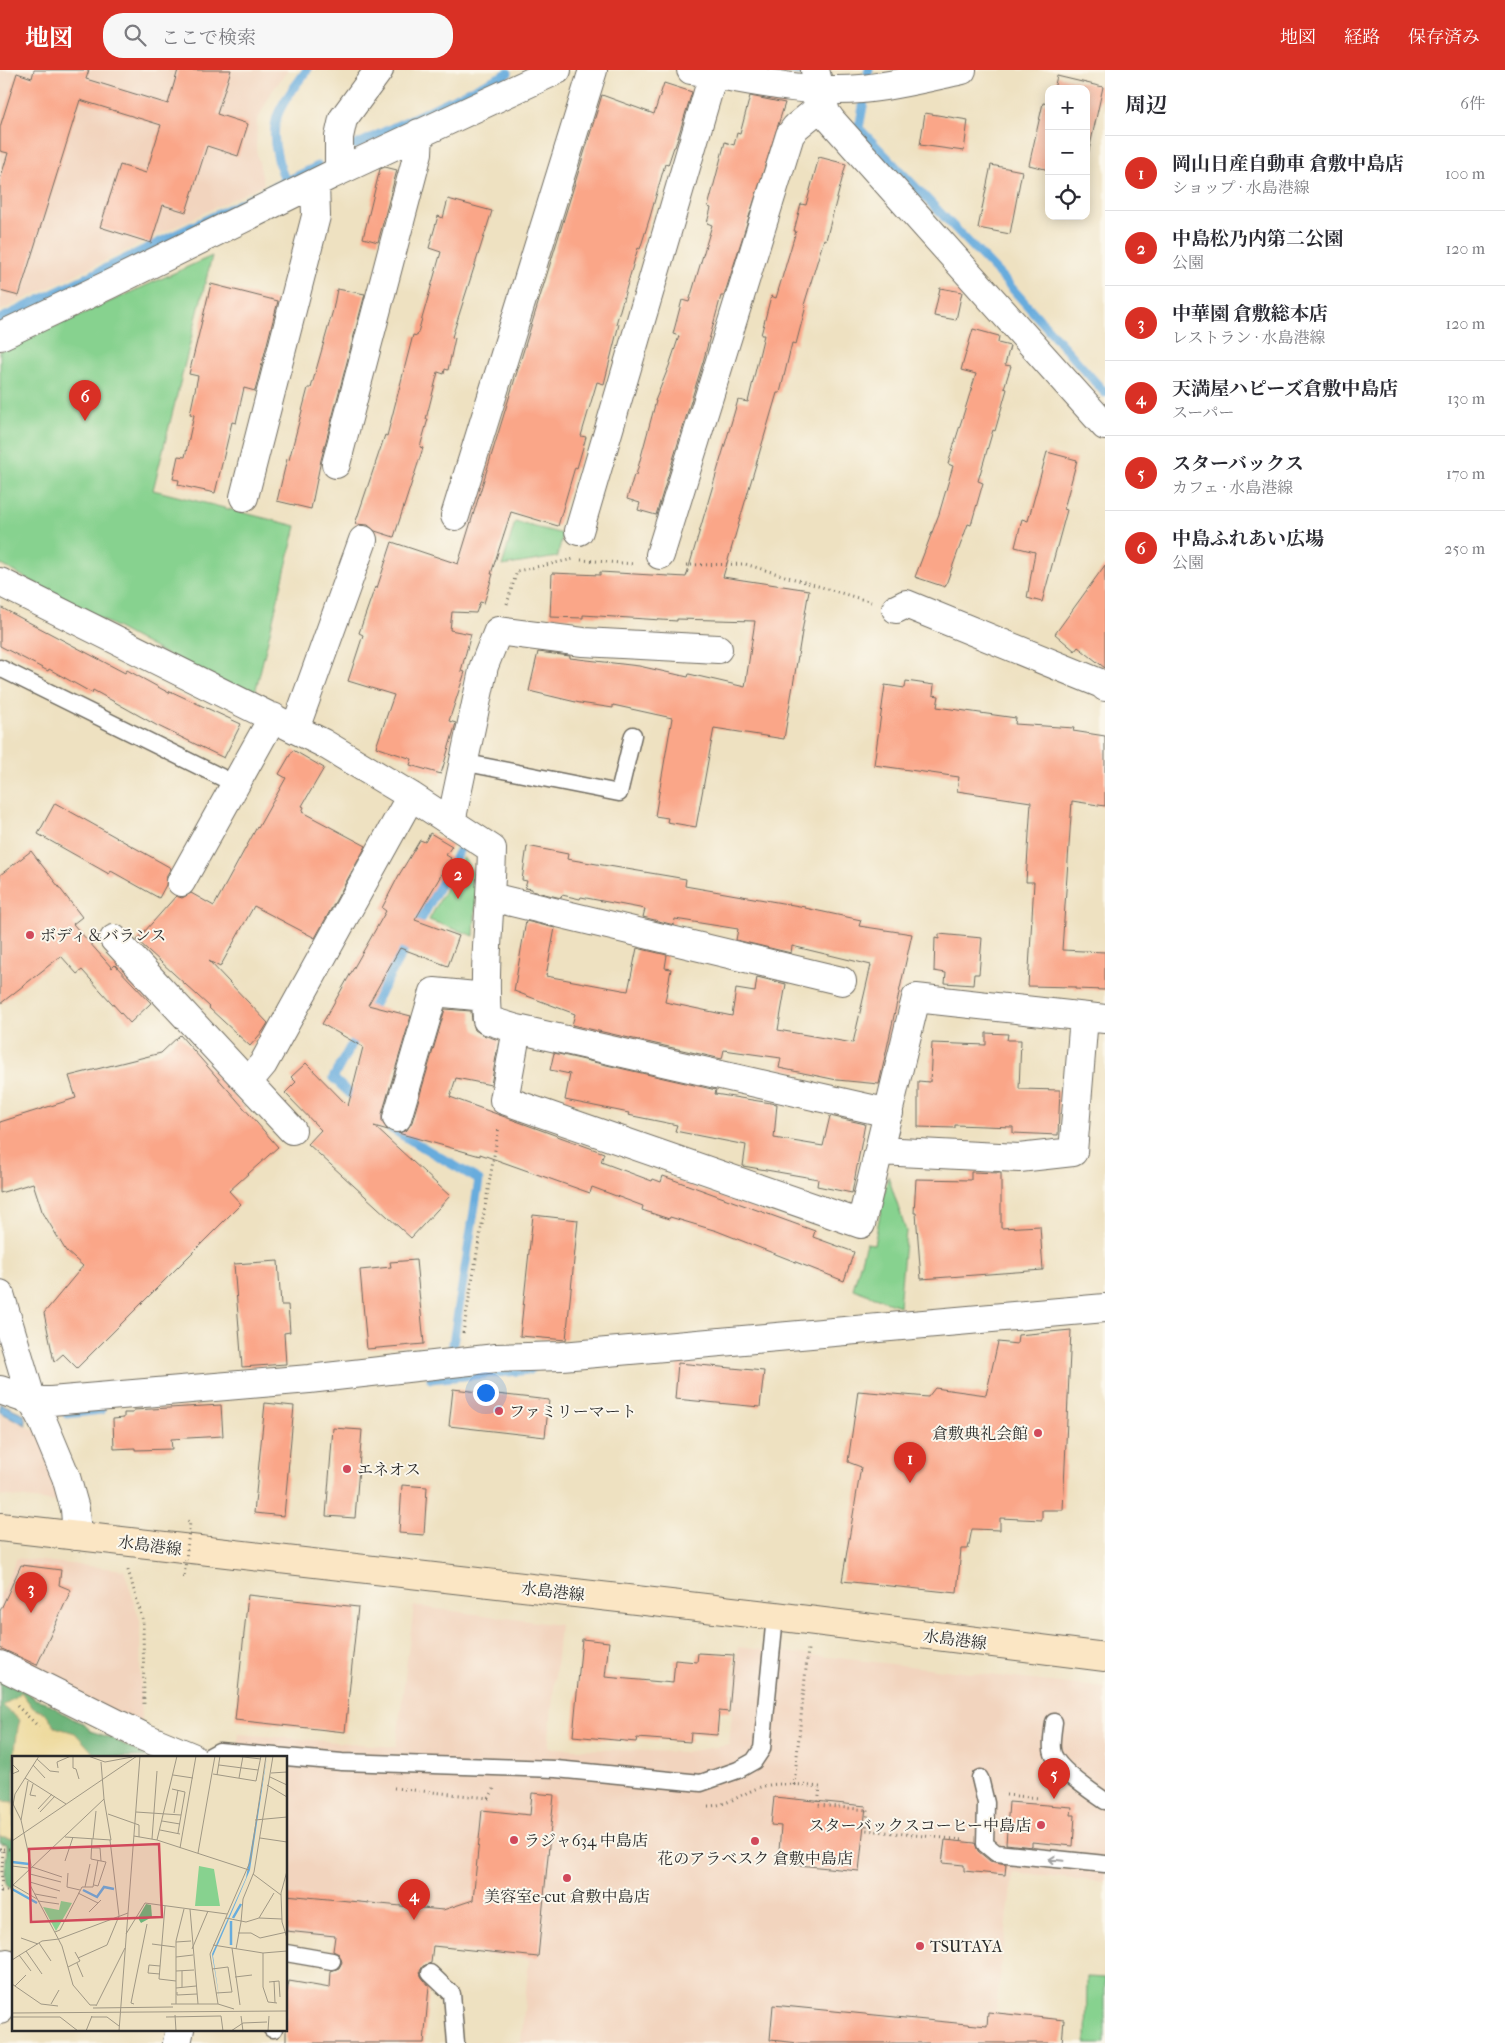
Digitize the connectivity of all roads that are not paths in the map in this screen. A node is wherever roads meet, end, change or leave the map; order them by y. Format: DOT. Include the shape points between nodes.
graph roads {
  1 [pos="379,70"];
  2 [pos="555,70"];
  3 [pos="593,70"];
  4 [pos="962,70"];
  5 [pos="697,71"];
  6 [pos="820,88"];
  7 [pos="419,133"];
  8 [pos="339,171"];
  9 [pos="315,183"];
  10 [pos="0,336"];
  11 [pos="1105,426"];
  12 [pos="336,464"];
  13 [pos="244,497"];
  14 [pos="455,516"];
  15 [pos="579,531"];
  16 [pos="363,540"];
  17 [pos="660,562"];
  18 [pos="0,582"];
  19 [pos="896,610"];
  20 [pos="718,649"];
  21 [pos="0,668"];
  22 [pos="1105,687"];
  23 [pos="284,723"];
  24 [pos="633,735"];
  25 [pos="462,762"];
  26 [pos="235,784"];
  27 [pos="406,805"];
  28 [pos="451,822"];
  29 [pos="181,882"];
  30 [pos="491,897"];
  31 [pos="114,939"];
  32 [pos="842,981"];
  33 [pos="486,997"];
  34 [pos="1094,1018"];
  35 [pos="517,1029"];
  36 [pos="248,1082"];
  37 [pos="889,1114"];
  38 [pos="397,1118"];
  39 [pos="292,1130"];
  40 [pos="879,1151"];
  41 [pos="0,1294"];
  42 [pos="1105,1308"];
  43 [pos="0,1390"];
  44 [pos="32,1401"];
  45 [pos="0,1527"];
  46 [pos="77,1536"];
  47 [pos="775,1616"];
  48 [pos="1105,1657"];
  49 [pos="0,1665"];
  50 [pos="1054,1722"];
  51 [pos="190,1756"];
  52 [pos="210,1756"];
  53 [pos="275,1756"];
  54 [pos="288,1757"];
  55 [pos="980,1778"];
  56 [pos="1105,1801"];
  57 [pos="1105,1864"];
  58 [pos="288,1953"];
  59 [pos="332,1961"];
  60 [pos="8,1963"];
  61 [pos="430,1973"];
  62 [pos="0,2010"];
  63 [pos="180,2030"];
  64 [pos="177,2043"];
  65 [pos="456,2043"];
  1 -- 8 [label="street" via="344,119 339,136"];
  2 -- 7 [label="street"];
  3 -- 14 [label="street"];
  4 -- 6 [label="street" via="861,89"];
  5 -- 6 [label="street"];
  5 -- 15 [label="street"];
  6 -- 11 [label="street" via="831,120"];
  6 -- 17 [label="street" via="790,135"];
  7 -- 8 [label="street"];
  7 -- 12 [label="street" via="418,154"];
  8 -- 9 [label="street"];
  9 -- 10 [label="street"];
  9 -- 13 [label="street" via="316,216"];
  16 -- 23 [label="street"];
  18 -- 23 [label="street"];
  19 -- 22 [label="street" via="906,604"];
  20 -- 25 [label="street" via="583,642 498,631 484,666"];
  21 -- 26 [label="lane"];
  23 -- 26 [label="street"];
  23 -- 27 [label="street" via="323,743"];
  24 -- 25 [label="lane" via="619,793"];
  25 -- 28 [label="street"];
  26 -- 29 [label="street"];
  27 -- 28 [label="street"];
  27 -- 36 [label="street" via="263,1064"];
  28 -- 30 [label="street" via="492,849"];
  30 -- 32 [label="street"];
  30 -- 33 [label="street"];
  31 -- 36 [label="street"];
  33 -- 35 [label="street" via="487,1020"];
  33 -- 38 [label="street" via="434,992"];
  34 -- 37 [label="street" via="916,998"];
  34 -- 40 [label="street" via="1073,1152 1019,1158"];
  35 -- 37 [label="street"];
  35 -- 40 [label="street" via="504,1100 861,1224"];
  36 -- 39 [label="street"];
  37 -- 40 [label="street"];
  41 -- 44 [label="street"];
  42 -- 44 [label="street" via="562,1356 496,1358 309,1379"];
  43 -- 44 [label="street"];
  44 -- 46 [label="street" via="66,1477 75,1509"];
  45 -- 46 [label="main road, 水島港線"];
  46 -- 47 [label="main road, 水島港線"];
  47 -- 48 [label="main road, 水島港線"];
  47 -- 54 [label="lane" via="762,1749 754,1761 701,1784 556,1769"];
  49 -- 51 [label="street" via="144,1737"];
  50 -- 56 [label="lane" via="1051,1749 1054,1759"];
  52 -- 53 [label="lane" via="219,1751"];
  57 -- 55 [label="lane, one-way" via="996,1853 985,1844 986,1803"];
  58 -- 59 [label="lane"];
  60 -- 62 [label="street"];
  61 -- 65 [label="lane" via="452,1994"];
  63 -- 64 [label="street"];
}
